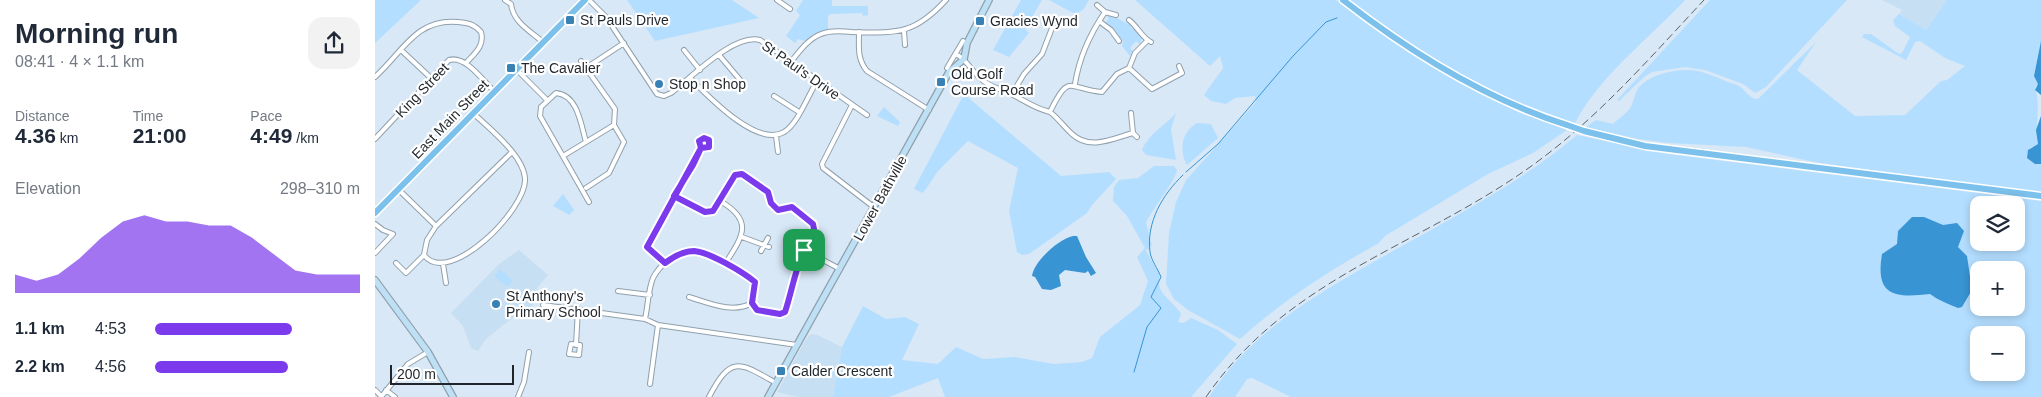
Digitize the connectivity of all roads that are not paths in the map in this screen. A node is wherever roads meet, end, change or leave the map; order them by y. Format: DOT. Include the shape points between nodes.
graph roads {
  1 [pos="505,0"];
  2 [pos="518,0"];
  3 [pos="585,0"];
  4 [pos="589,0"];
  5 [pos="777,0"];
  6 [pos="946,0"];
  7 [pos="1343,0"];
  8 [pos="986,1"];
  9 [pos="783,2"];
  10 [pos="511,4"];
  11 [pos="1097,5"];
  12 [pos="790,9"];
  13 [pos="1105,12"];
  14 [pos="1116,15"];
  15 [pos="1129,20"];
  16 [pos="1099,21"];
  17 [pos="1054,23"];
  18 [pos="904,31"];
  19 [pos="859,32"];
  20 [pos="963,41"];
  21 [pos="1119,41"];
  22 [pos="543,42"];
  23 [pos="623,43"];
  24 [pos="905,45"];
  25 [pos="401,50"];
  26 [pos="684,50"];
  27 [pos="955,54"];
  28 [pos="719,55"];
  29 [pos="964,59"];
  30 [pos="581,61"];
  31 [pos="790,63"];
  32 [pos="466,64"];
  33 [pos="1179,66"];
  34 [pos="586,68"];
  35 [pos="947,68"];
  36 [pos="1129,68"];
  37 [pos="516,69"];
  38 [pos="700,70"];
  39 [pos="1182,73"];
  40 [pos="1187,74"];
  41 [pos="375,76"];
  42 [pos="690,78"];
  43 [pos="432,79"];
  44 [pos="741,81"];
  45 [pos="817,81"];
  46 [pos="1075,84"];
  47 [pos="494,91"];
  48 [pos="1012,94"];
  49 [pos="774,96"];
  50 [pos="547,100"];
  51 [pos="853,106"];
  52 [pos="929,110"];
  53 [pos="799,112"];
  54 [pos="1050,112"];
  55 [pos="473,113"];
  56 [pos="1131,113"];
  57 [pos="867,115"];
  58 [pos="614,125"];
  59 [pos="1133,133"];
  60 [pos="776,136"];
  61 [pos="1137,137"];
  62 [pos="375,138"];
  63 [pos="586,142"];
  64 [pos="701,148"];
  65 [pos="512,152"];
  66 [pos="778,152"];
  67 [pos="563,156"];
  68 [pos="586,188"];
  69 [pos="399,190"];
  70 [pos="674,196"];
  71 [pos="2041,196"];
  72 [pos="720,201"];
  73 [pos="589,202"];
  74 [pos="875,208"];
  75 [pos="375,213"];
  76 [pos="375,224"];
  77 [pos="436,226"];
  78 [pos="742,237"];
  79 [pos="768,238"];
  80 [pos="767,246"];
  81 [pos="804,250"];
  82 [pos="761,251"];
  83 [pos="375,252"];
  84 [pos="424,256"];
  85 [pos="396,263"];
  86 [pos="665,263"];
  87 [pos="443,264"];
  88 [pos="725,264"];
  89 [pos="840,269"];
  90 [pos="375,280"];
  91 [pos="446,283"];
  92 [pos="618,291"];
  93 [pos="650,295"];
  94 [pos="689,297"];
  95 [pos="752,303"];
  96 [pos="543,305"];
  97 [pos="578,309"];
  98 [pos="645,319"];
  99 [pos="657,325"];
  100 [pos="576,345"];
  101 [pos="797,345"];
  102 [pos="427,352"];
  103 [pos="529,352"];
  104 [pos="776,383"];
  105 [pos="649,384"];
  106 [pos="375,390"];
  107 [pos="386,390"];
  108 [pos="381,397"];
  109 [pos="395,397"];
  110 [pos="453,397"];
  111 [pos="519,397"];
  112 [pos="709,397"];
  113 [pos="768,397"];
  1 -- 10 [label="street"];
  2 -- 10 [label="street"];
  3 -- 22 [label="main road, East Main Street"];
  4 -- 23 [label="street, St Paul's Drive" via="606,17"];
  5 -- 9 [label="street"];
  6 -- 18 [label="street" via="920,24"];
  7 -- 71 [label="main road, bridge" via="1458,77 1501,100 1584,131 1654,147"];
  8 -- 29 [label="main road, Lower Bathville" via="967,43"];
  9 -- 12 [label="street"];
  10 -- 22 [label="street" via="512,13 518,21"];
  11 -- 13 [label="street"];
  13 -- 14 [label="street"];
  13 -- 16 [label="street"];
  15 -- 36 [label="street" via="1149,42 1135,53"];
  16 -- 21 [label="street"];
  16 -- 46 [label="street" via="1091,32 1078,66"];
  17 -- 48 [label="street" via="1042,54"];
  18 -- 19 [label="street"];
  18 -- 24 [label="street"];
  19 -- 31 [label="street" via="822,33"];
  19 -- 52 [label="street" via="861,64 867,71"];
  20 -- 27 [label="street"];
  22 -- 37 [label="main road, East Main Street"];
  23 -- 34 [label="street"];
  23 -- 42 [label="street, St Paul's Drive" via="657,94 671,93"];
  25 -- 32 [label="street" via="430,24 446,21 471,23 481,32 482,41"];
  25 -- 41 [label="street"];
  25 -- 43 [label="street"];
  26 -- 38 [label="street"];
  27 -- 29 [label="street"];
  27 -- 35 [label="street"];
  28 -- 31 [label="street, St Paul's Drive" via="736,43 751,38 760,40"];
  28 -- 38 [label="street, St Paul's Drive"];
  28 -- 44 [label="street"];
  29 -- 48 [label="street" via="980,78"];
  29 -- 52 [label="main road, Lower Bathville" via="949,72"];
  30 -- 34 [label="street"];
  31 -- 45 [label="street, St Paul's Drive"];
  32 -- 43 [label="street, King Street" via="459,59 449,60"];
  32 -- 47 [label="street, King Street"];
  33 -- 39 [label="street"];
  34 -- 58 [label="street" via="615,109"];
  36 -- 39 [label="street" via="1152,89"];
  36 -- 46 [label="street" via="1110,80 1102,92"];
  37 -- 47 [label="main road, East Main Street"];
  37 -- 50 [label="street"];
  38 -- 42 [label="street, St Paul's Drive"];
  39 -- 40 [label="street"];
  42 -- 60 [label="street" via="753,132"];
  43 -- 62 [label="street, King Street"];
  45 -- 51 [label="street, St Paul's Drive"];
  45 -- 53 [label="street"];
  46 -- 54 [label="street" via="1057,96"];
  47 -- 55 [label="main road, East Main Street"];
  48 -- 54 [label="street" via="1035,109"];
  49 -- 53 [label="street"];
  50 -- 63 [label="street" via="556,93 570,99 577,110"];
  50 -- 67 [label="street" via="540,116"];
  51 -- 57 [label="street, St Paul's Drive"];
  51 -- 74 [label="street" via="822,164"];
  52 -- 74 [label="main road, Lower Bathville"];
  53 -- 60 [label="street" via="785,132"];
  54 -- 59 [label="street" via="1082,141 1097,143"];
  55 -- 65 [label="street"];
  55 -- 69 [label="main road, East Main Street"];
  56 -- 59 [label="street"];
  58 -- 63 [label="street"];
  58 -- 68 [label="street" via="624,142 623,147 609,173"];
  59 -- 61 [label="street"];
  60 -- 66 [label="street"];
  63 -- 67 [label="street"];
  64 -- 70 [label="street"];
  65 -- 77 [label="street"];
  65 -- 87 [label="street" via="525,178 510,215 470,252"];
  67 -- 73 [label="street"];
  69 -- 75 [label="main road, East Main Street"];
  69 -- 77 [label="street"];
  70 -- 72 [label="street" via="705,212 713,211"];
  70 -- 86 [label="street" via="647,247"];
  72 -- 78 [label="street" via="740,217"];
  72 -- 81 [label="street" via="735,175 742,174 768,192 771,203 778,210 792,207 813,224 814,229"];
  74 -- 89 [label="main road, Lower Bathville"];
  76 -- 83 [label="street" via="393,234"];
  77 -- 84 [label="street" via="427,240"];
  78 -- 80 [label="street"];
  78 -- 88 [label="street"];
  79 -- 80 [label="street"];
  80 -- 82 [label="street"];
  81 -- 89 [label="street"];
  81 -- 95 [label="street" via="785,312 762,312"];
  84 -- 85 [label="street" via="406,273"];
  84 -- 87 [label="street"];
  86 -- 88 [label="street" via="693,251"];
  86 -- 93 [label="street" via="652,280"];
  87 -- 91 [label="street"];
  88 -- 95 [label="street" via="755,282"];
  89 -- 101 [label="main road, Lower Bathville"];
  90 -- 102 [label="main road"];
  92 -- 93 [label="street"];
  93 -- 98 [label="street"];
  94 -- 95 [label="street" via="730,308 744,308"];
  96 -- 97 [label="street"];
  97 -- 98 [label="street"];
  97 -- 100 [label="street"];
  98 -- 99 [label="street"];
  99 -- 101 [label="street"];
  99 -- 105 [label="street"];
  101 -- 104 [label="main road, Lower Bathville"];
  102 -- 107 [label="street" via="408,364"];
  102 -- 110 [label="main road"];
  103 -- 111 [label="street"];
  104 -- 112 [label="street" via="740,365 720,376"];
  104 -- 113 [label="main road, Lower Bathville"];
  106 -- 108 [label="street"];
  107 -- 108 [label="street"];
  107 -- 109 [label="street"];
}
